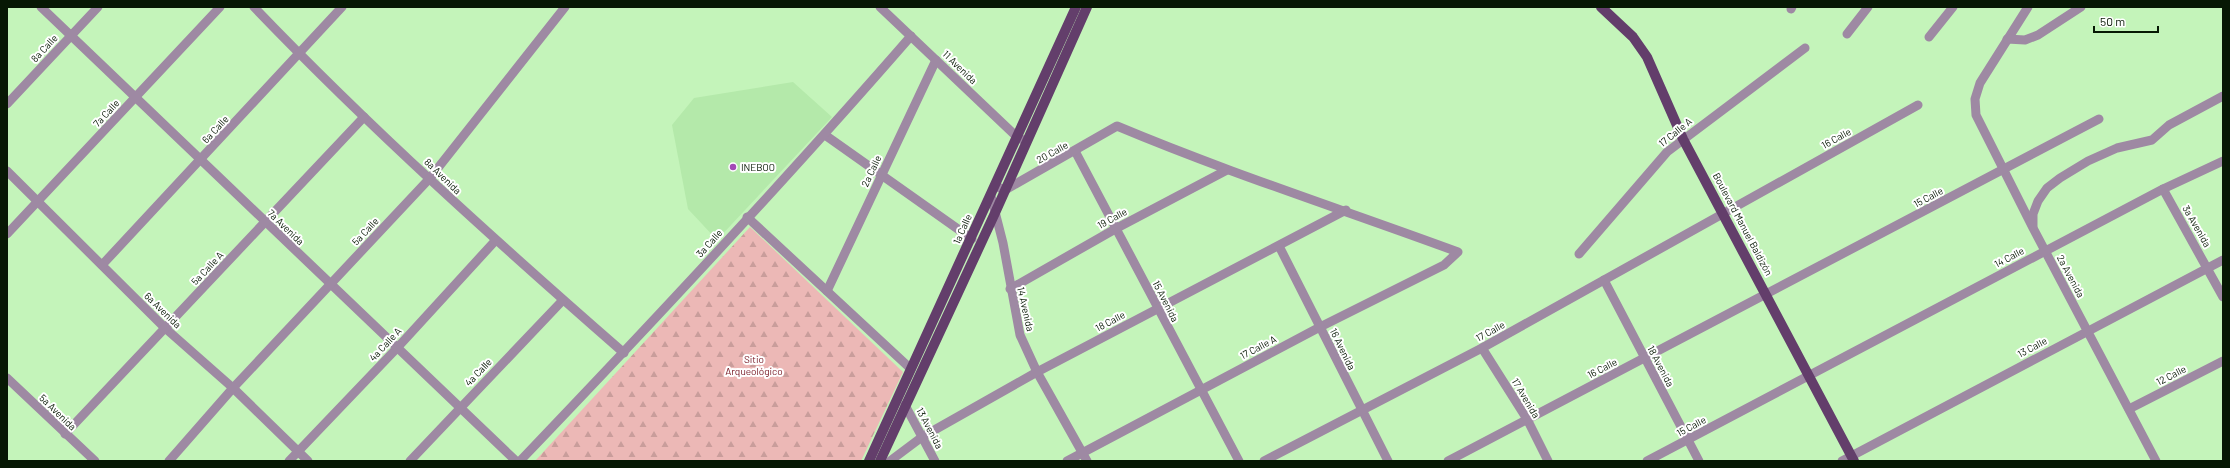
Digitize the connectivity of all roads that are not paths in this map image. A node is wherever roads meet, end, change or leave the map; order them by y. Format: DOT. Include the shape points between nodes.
graph roads {
  1 [pos="41,7"];
  2 [pos="98,7"];
  3 [pos="220,7"];
  4 [pos="254,7"];
  5 [pos="342,7"];
  6 [pos="565,7"];
  7 [pos="880,7"];
  8 [pos="1076,7"];
  9 [pos="1087,7"];
  10 [pos="1601,7"];
  11 [pos="1868,7"];
  12 [pos="1953,7"];
  13 [pos="2028,7"];
  14 [pos="2081,7"];
  15 [pos="1847,34"];
  16 [pos="71,36"];
  17 [pos="911,36"];
  18 [pos="1929,37"];
  19 [pos="2007,39"];
  20 [pos="1805,48"];
  21 [pos="298,54"];
  22 [pos="936,60"];
  23 [pos="2223,96"];
  24 [pos="136,97"];
  25 [pos="7,104"];
  26 [pos="1918,105"];
  27 [pos="364,117"];
  28 [pos="2099,118"];
  29 [pos="825,135"];
  30 [pos="1022,139"];
  31 [pos="1683,139"];
  32 [pos="1075,152"];
  33 [pos="202,159"];
  34 [pos="2223,161"];
  35 [pos="1227,170"];
  36 [pos="2003,170"];
  37 [pos="7,171"];
  38 [pos="882,174"];
  39 [pos="430,178"];
  40 [pos="1000,188"];
  41 [pos="2163,189"];
  42 [pos="990,196"];
  43 [pos="39,201"];
  44 [pos="1346,210"];
  45 [pos="995,213"];
  46 [pos="1723,214"];
  47 [pos="747,217"];
  48 [pos="265,222"];
  49 [pos="1117,228"];
  50 [pos="2033,228"];
  51 [pos="7,234"];
  52 [pos="972,238"];
  53 [pos="495,241"];
  54 [pos="1279,246"];
  55 [pos="2045,251"];
  56 [pos="1579,254"];
  57 [pos="2223,260"];
  58 [pos="102,265"];
  59 [pos="2209,268"];
  60 [pos="1604,280"];
  61 [pos="330,284"];
  62 [pos="1010,289"];
  63 [pos="827,291"];
  64 [pos="1767,294"];
  65 [pos="2223,297"];
  66 [pos="563,300"];
  67 [pos="1157,308"];
  68 [pos="1320,327"];
  69 [pos="165,328"];
  70 [pos="2088,330"];
  71 [pos="398,347"];
  72 [pos="1482,348"];
  73 [pos="624,353"];
  74 [pos="1644,358"];
  75 [pos="2223,361"];
  76 [pos="911,369"];
  77 [pos="1037,372"];
  78 [pos="1807,375"];
  79 [pos="7,378"];
  80 [pos="233,388"];
  81 [pos="1201,389"];
  82 [pos="905,405"];
  83 [pos="460,406"];
  84 [pos="2129,409"];
  85 [pos="1361,411"];
  86 [pos="1527,419"];
  87 [pos="66,434"];
  88 [pos="922,437"];
  89 [pos="1688,440"];
  90 [pos="298,452"];
  91 [pos="87,453"];
  92 [pos="1085,457"];
  93 [pos="1853,459"];
  94 [pos="80,461"];
  95 [pos="94,461"];
  96 [pos="169,461"];
  97 [pos="289,461"];
  98 [pos="308,461"];
  99 [pos="410,461"];
  100 [pos="516,461"];
  101 [pos="520,461"];
  102 [pos="869,461"];
  103 [pos="880,461"];
  104 [pos="890,461"];
  105 [pos="935,461"];
  106 [pos="1067,461"];
  107 [pos="1239,461"];
  108 [pos="1264,461"];
  109 [pos="1388,461"];
  110 [pos="1448,461"];
  111 [pos="1548,461"];
  112 [pos="1647,461"];
  113 [pos="1699,461"];
  114 [pos="1842,461"];
  115 [pos="2156,461"];
  1 -- 16 [label="street, 7a Avenida"];
  2 -- 16 [label="street, 8a Calle"];
  3 -- 24 [label="street, 7a Calle"];
  4 -- 21 [label="street, 8a Avenida"];
  5 -- 21 [label="street, 6a Calle"];
  6 -- 39 [label="street, 5a Calle"];
  7 -- 17 [label="street, 11 Avenida"];
  8 -- 30 [label="main road, 1a Calle"];
  9 -- 30 [label="main road, 1a Calle"];
  10 -- 31 [label="main road, Boulevard Manuel Baldizón" via="1633,37 1647,57"];
  11 -- 15 [label="street"];
  12 -- 18 [label="street"];
  13 -- 19 [label="street"];
  14 -- 19 [label="street" via="2038,36 2025,40"];
  16 -- 24 [label="street, 7a Avenida"];
  16 -- 25 [label="street, 8a Calle"];
  17 -- 22 [label="street, 11 Avenida"];
  17 -- 29 [label="street, 3a Calle"];
  19 -- 36 [label="street, 2a Avenida" via="1980,83 1975,99 1976,115"];
  20 -- 31 [label="street, 17 Calle A"];
  21 -- 27 [label="street, 8a Avenida"];
  21 -- 33 [label="street, 6a Calle"];
  22 -- 30 [label="street, 11 Avenida"];
  22 -- 38 [label="street, 2a Calle"];
  23 -- 50 [label="street" via="2169,125 2152,140 2117,148 2088,161 2060,178 2047,188 2038,201 2033,214"];
  24 -- 33 [label="street, 7a Avenida"];
  24 -- 43 [label="street, 7a Calle"];
  26 -- 46 [label="street, 16 Calle"];
  27 -- 39 [label="street, 8a Avenida"];
  27 -- 48 [label="street, 5a Calle A"];
  28 -- 36 [label="street, 15 Calle"];
  29 -- 38 [label="street"];
  29 -- 47 [label="street, 3a Calle"];
  30 -- 40 [label="main road, 1a Calle"];
  31 -- 46 [label="main road, Boulevard Manuel Baldizón"];
  31 -- 56 [label="street, 17 Calle A" via="1667,152"];
  32 -- 35 [label="street, 20 Calle" via="1117,126"];
  32 -- 40 [label="street, 20 Calle"];
  32 -- 49 [label="street, 15 Avenida"];
  33 -- 48 [label="street, 7a Avenida"];
  33 -- 58 [label="street, 6a Calle"];
  34 -- 41 [label="street, 14 Calle"];
  35 -- 44 [label="street"];
  35 -- 49 [label="street, 19 Calle"];
  36 -- 50 [label="street, 2a Avenida"];
  36 -- 64 [label="street, 15 Calle"];
  37 -- 43 [label="street, 6a Avenida"];
  38 -- 52 [label="street"];
  38 -- 63 [label="street, 2a Calle"];
  39 -- 53 [label="street, 8a Avenida"];
  39 -- 61 [label="street, 5a Calle"];
  40 -- 42 [label="main road, 1a Calle"];
  40 -- 45 [label="main road, 1a Calle"];
  41 -- 55 [label="street, 14 Calle"];
  41 -- 59 [label="street, 3a Avenida"];
  42 -- 45 [label="street, 14 Avenida"];
  42 -- 52 [label="main road, 1a Calle"];
  43 -- 51 [label="street, 7a Calle"];
  43 -- 58 [label="street, 6a Avenida"];
  44 -- 54 [label="street, 18 Calle"];
  44 -- 68 [label="street, 17 Calle A" via="1458,252 1444,265"];
  45 -- 62 [label="street, 14 Avenida" via="1003,243"];
  45 -- 82 [label="main road, 1a Calle"];
  46 -- 60 [label="street, 17 Calle"];
  46 -- 64 [label="main road, Boulevard Manuel Baldizón"];
  47 -- 63 [label="street"];
  47 -- 73 [label="street, 3a Calle"];
  48 -- 61 [label="street, 7a Avenida"];
  48 -- 69 [label="street, 5a Calle A"];
  49 -- 62 [label="street, 19 Calle"];
  49 -- 67 [label="street, 15 Avenida"];
  50 -- 55 [label="street, 2a Avenida"];
  52 -- 76 [label="main road, 1a Calle"];
  53 -- 66 [label="street, 8a Avenida"];
  53 -- 71 [label="street, 4a Calle A"];
  54 -- 67 [label="street, 18 Calle"];
  54 -- 68 [label="street, 16 Avenida"];
  55 -- 70 [label="street, 2a Avenida"];
  55 -- 78 [label="street, 14 Calle"];
  57 -- 59 [label="street, 13 Calle"];
  58 -- 69 [label="street, 6a Avenida"];
  59 -- 65 [label="street, 3a Avenida"];
  59 -- 70 [label="street, 13 Calle"];
  60 -- 72 [label="street, 17 Calle"];
  60 -- 74 [label="street, 18 Avenida"];
  61 -- 71 [label="street, 7a Avenida"];
  61 -- 80 [label="street, 5a Calle"];
  62 -- 77 [label="street, 14 Avenida" via="1020,335"];
  63 -- 76 [label="street"];
  64 -- 74 [label="street, 16 Calle"];
  64 -- 78 [label="main road, Boulevard Manuel Baldizón"];
  66 -- 73 [label="street, 8a Avenida"];
  66 -- 83 [label="street, 4a Calle"];
  67 -- 77 [label="street, 18 Calle"];
  67 -- 81 [label="street, 15 Avenida"];
  68 -- 81 [label="street, 17 Calle A"];
  68 -- 85 [label="street, 16 Avenida"];
  69 -- 80 [label="street, 6a Avenida"];
  69 -- 87 [label="street, 5a Calle A"];
  70 -- 84 [label="street, 2a Avenida"];
  70 -- 93 [label="street, 13 Calle"];
  71 -- 83 [label="street, 7a Avenida"];
  71 -- 90 [label="street, 4a Calle A"];
  72 -- 85 [label="street, 17 Calle"];
  72 -- 86 [label="street, 17 Avenida"];
  73 -- 101 [label="street, 3a Calle"];
  74 -- 86 [label="street, 16 Calle"];
  74 -- 89 [label="street, 18 Avenida"];
  75 -- 84 [label="street, 12 Calle"];
  76 -- 102 [label="main road, 1a Calle"];
  77 -- 88 [label="street, 18 Calle"];
  77 -- 92 [label="street, 14 Avenida"];
  78 -- 89 [label="street, 15 Calle"];
  78 -- 93 [label="main road, Boulevard Manuel Baldizón"];
  79 -- 87 [label="street, 5a Avenida"];
  80 -- 90 [label="street, 6a Avenida"];
  80 -- 96 [label="street, 5a Calle"];
  81 -- 92 [label="street, 17 Calle A"];
  81 -- 107 [label="street, 15 Avenida"];
  82 -- 88 [label="street, 13 Avenida"];
  82 -- 103 [label="main road, 1a Calle"];
  83 -- 99 [label="street, 4a Calle"];
  83 -- 100 [label="street, 7a Avenida"];
  84 -- 115 [label="street, 2a Avenida"];
  85 -- 108 [label="street, 17 Calle"];
  85 -- 109 [label="street, 16 Avenida"];
  86 -- 110 [label="street, 16 Calle"];
  86 -- 111 [label="street, 17 Avenida"];
  87 -- 91 [label="street, 5a Avenida"];
  88 -- 104 [label="street, 18 Calle"];
  88 -- 105 [label="street, 13 Avenida"];
  89 -- 112 [label="street, 15 Calle"];
  89 -- 113 [label="street, 18 Avenida"];
  90 -- 97 [label="street, 4a Calle A"];
  90 -- 98 [label="street, 6a Avenida"];
  91 -- 94 [label="street"];
  91 -- 95 [label="street, 5a Avenida"];
  92 -- 106 [label="street, 17 Calle A"];
  93 -- 114 [label="street"];
}
